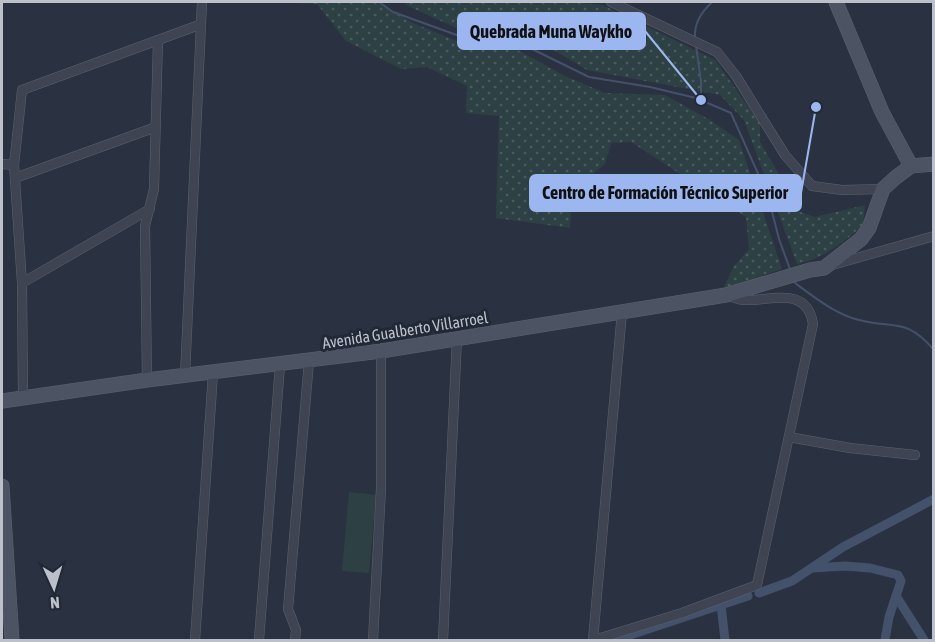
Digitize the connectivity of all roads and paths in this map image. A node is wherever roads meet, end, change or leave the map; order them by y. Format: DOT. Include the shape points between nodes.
graph roads {
  1 [pos="202,2"];
  2 [pos="615,2"];
  3 [pos="836,2"];
  4 [pos="199,25"];
  5 [pos="158,40"];
  6 [pos="156,127"];
  7 [pos="2,164"];
  8 [pos="933,164"];
  9 [pos="15,165"];
  10 [pos="911,166"];
  11 [pos="15,177"];
  12 [pos="883,189"];
  13 [pos="150,209"];
  14 [pos="933,236"];
  15 [pos="817,269"];
  16 [pos="22,283"];
  17 [pos="726,296"];
  18 [pos="622,312"];
  19 [pos="457,338"];
  20 [pos="381,351"];
  21 [pos="309,361"];
  22 [pos="280,365"];
  23 [pos="213,373"];
  24 [pos="185,376"];
  25 [pos="147,380"];
  26 [pos="23,397"];
  27 [pos="2,401"];
  28 [pos="789,437"];
  29 [pos="915,455"];
  30 [pos="2,486"];
  31 [pos="2,491"];
  32 [pos="5,566"];
  33 [pos="9,640"];
  34 [pos="195,640"];
  35 [pos="259,640"];
  36 [pos="295,640"];
  37 [pos="373,640"];
  38 [pos="443,640"];
  39 [pos="593,640"];
  1 -- 4 [label="street"];
  2 -- 12 [label="street" via="717,52 784,155 812,186"];
  3 -- 10 [label="main road" via="882,112"];
  4 -- 5 [label="street"];
  4 -- 24 [label="street"];
  5 -- 6 [label="street"];
  5 -- 9 [label="street" via="22,90"];
  6 -- 11 [label="street"];
  6 -- 13 [label="street"];
  7 -- 9 [label="street"];
  8 -- 10 [label="main road"];
  9 -- 11 [label="street"];
  10 -- 12 [label="main road"];
  11 -- 16 [label="street"];
  12 -- 15 [label="main road" via="869,228 861,238"];
  13 -- 16 [label="street"];
  13 -- 25 [label="street" via="145,226"];
  14 -- 15 [label="street"];
  15 -- 17 [label="main road, Avenida Gualberto Villarroel"];
  16 -- 26 [label="street"];
  17 -- 18 [label="main road, Avenida Gualberto Villarroel"];
  17 -- 28 [label="street" via="743,300 792,298 812,315"];
  18 -- 19 [label="main road, Avenida Gualberto Villarroel"];
  18 -- 39 [label="street"];
  19 -- 20 [label="main road, Avenida Gualberto Villarroel"];
  19 -- 38 [label="street"];
  20 -- 21 [label="main road, Avenida Gualberto Villarroel"];
  20 -- 37 [label="street" via="381,489"];
  21 -- 22 [label="main road, Avenida Gualberto Villarroel"];
  21 -- 36 [label="street" via="288,609 296,630"];
  22 -- 23 [label="main road, Avenida Gualberto Villarroel"];
  22 -- 35 [label="street"];
  23 -- 24 [label="main road, Avenida Gualberto Villarroel"];
  23 -- 34 [label="street"];
  24 -- 25 [label="main road, Avenida Gualberto Villarroel"];
  25 -- 26 [label="main road, Avenida Gualberto Villarroel"];
  26 -- 27 [label="main road, Avenida Gualberto Villarroel"];
  28 -- 29 [label="street"];
  28 -- 39 [label="street" via="757,585"];
  30 -- 31 [label="main road"];
  31 -- 32 [label="main road"];
  32 -- 33 [label="main road"];
}
